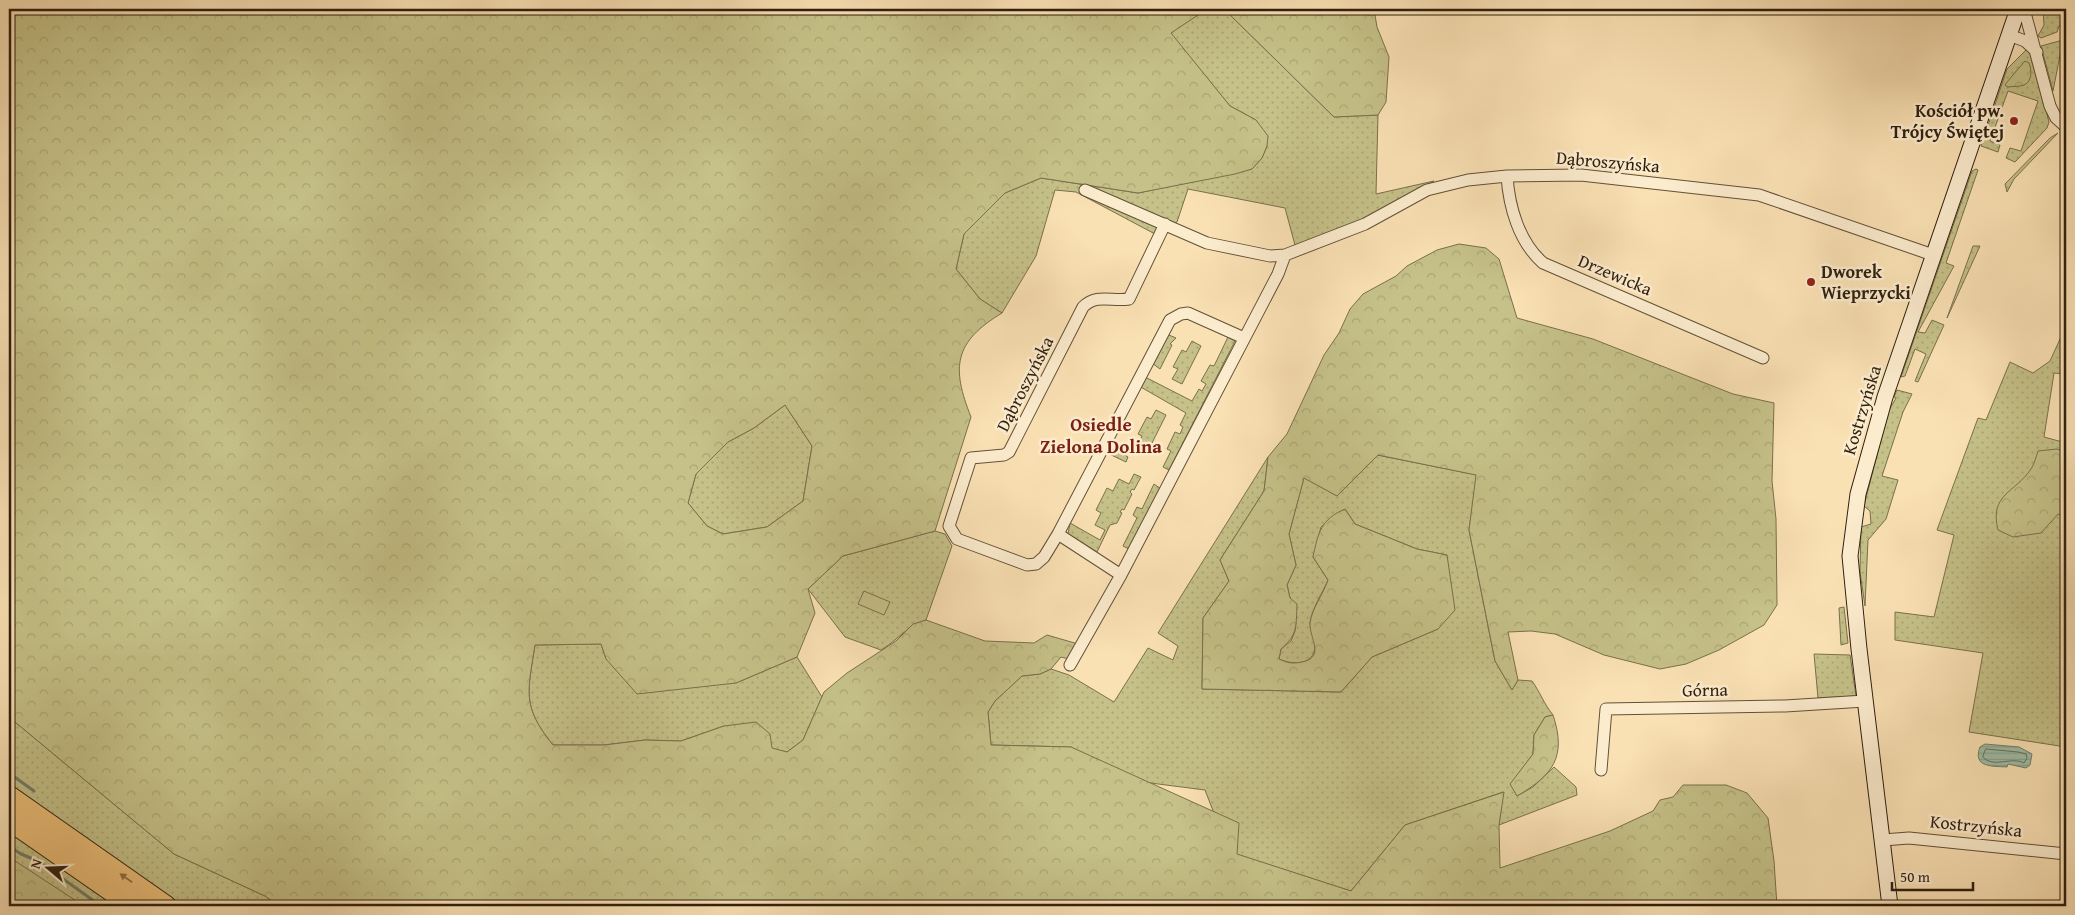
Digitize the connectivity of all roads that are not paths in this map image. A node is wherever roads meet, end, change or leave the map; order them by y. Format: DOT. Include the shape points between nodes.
graph roads {
  1 [pos="2018,9"];
  2 [pos="2024,9"];
  3 [pos="2009,35"];
  4 [pos="2036,52"];
  5 [pos="2066,127"];
  6 [pos="1507,176"];
  7 [pos="1084,190"];
  8 [pos="1165,224"];
  9 [pos="1933,254"];
  10 [pos="1286,255"];
  11 [pos="1244,338"];
  12 [pos="1763,358"];
  13 [pos="1058,534"];
  14 [pos="1121,575"];
  15 [pos="1070,665"];
  16 [pos="1865,701"];
  17 [pos="1601,770"];
  18 [pos="9,796"];
  19 [pos="9,820"];
  20 [pos="1882,840"];
  21 [pos="2066,854"];
  22 [pos="132,906"];
  23 [pos="166,906"];
  24 [pos="1890,906"];
  1 -- 3 [label="main road, Kostrzyńska"];
  2 -- 4 [label="street"];
  3 -- 4 [label="street" via="2025,41"];
  3 -- 9 [label="main road, Kostrzyńska"];
  4 -- 5 [label="street" via="2053,112"];
  6 -- 9 [label="street, Dąbroszyńska" via="1581,175 1759,195"];
  6 -- 10 [label="street, Dąbroszyńska" via="1468,180 1427,190 1365,224"];
  6 -- 12 [label="street, Drzewicka" via="1508,194 1520,230 1527,246 1543,263"];
  7 -- 8 [label="street, Dąbroszyńska"];
  8 -- 10 [label="street, Dąbroszyńska" via="1206,243 1270,256"];
  8 -- 13 [label="street, Dąbroszyńska" via="1129,299 1096,298 1083,307 1009,452 971,458 949,526 957,540 1027,565 1036,564 1044,557"];
  9 -- 16 [label="main road, Kostrzyńska" via="1874,431 1854,513 1850,576"];
  10 -- 11 [label="street"];
  11 -- 13 [label="street, Dąbroszyńska" via="1188,314 1170,320"];
  11 -- 14 [label="street"];
  13 -- 14 [label="street"];
  14 -- 15 [label="street"];
  16 -- 17 [label="street, Górna" via="1785,706 1606,709"];
  16 -- 20 [label="main road, Kostrzyńska"];
  23 -- 18 [label="highway, one-way"];
  19 -- 22 [label="highway"];
  20 -- 21 [label="street, Kostrzyńska" via="1909,838"];
  20 -- 24 [label="main road, Kostrzyńska"];
}
